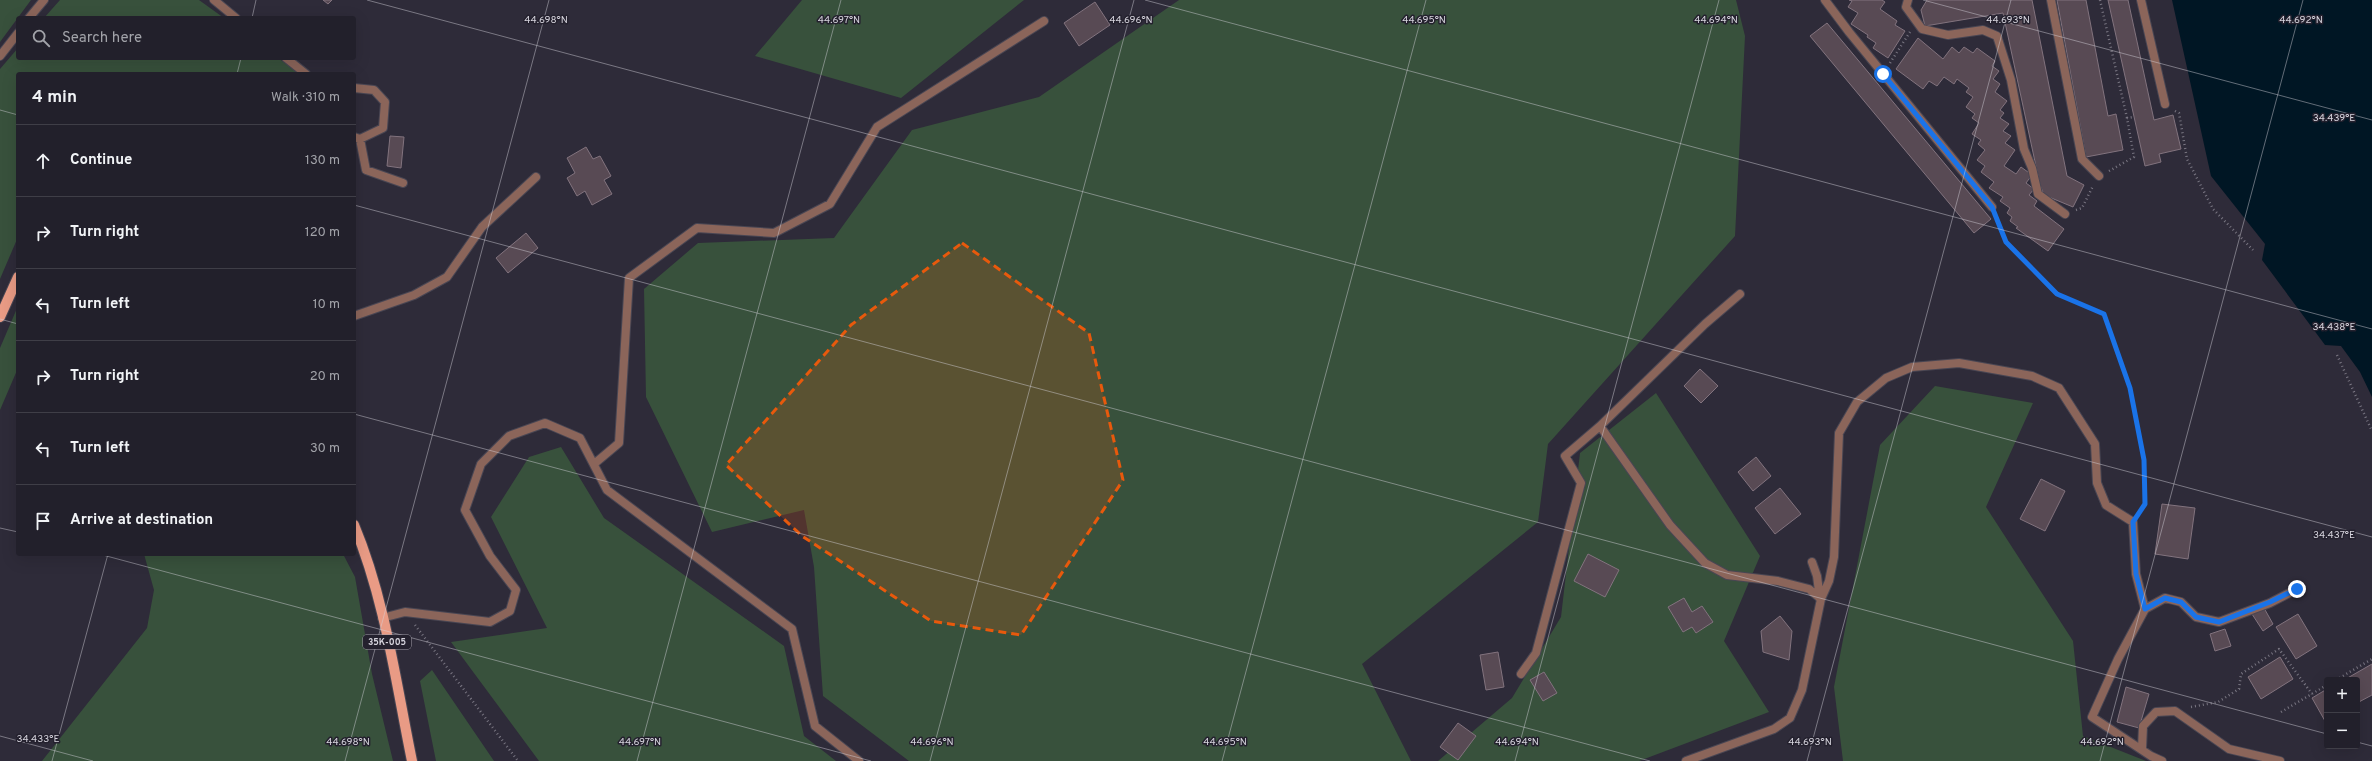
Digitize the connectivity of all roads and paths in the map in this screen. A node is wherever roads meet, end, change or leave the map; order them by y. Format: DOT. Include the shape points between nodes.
graph roads {
  1 [pos="44,0"];
  2 [pos="214,0"];
  3 [pos="1825,0"];
  4 [pos="1900,0"];
  5 [pos="2051,0"];
  6 [pos="2100,0"];
  7 [pos="2141,0"];
  8 [pos="1907,4"];
  9 [pos="32,16"];
  10 [pos="234,16"];
  11 [pos="1044,21"];
  12 [pos="1917,22"];
  13 [pos="16,36"];
  14 [pos="0,56"];
  15 [pos="288,60"];
  16 [pos="304,72"];
  17 [pos="1883,74"];
  18 [pos="356,88"];
  19 [pos="2165,104"];
  20 [pos="2127,118"];
  21 [pos="357,138"];
  22 [pos="2187,159"];
  23 [pos="2099,176"];
  24 [pos="536,177"];
  25 [pos="403,183"];
  26 [pos="1992,207"];
  27 [pos="2065,214"];
  28 [pos="2254,250"];
  29 [pos="16,281"];
  30 [pos="1740,294"];
  31 [pos="356,315"];
  32 [pos="0,317"];
  33 [pos="2336,354"];
  34 [pos="1600,426"];
  35 [pos="2372,431"];
  36 [pos="594,464"];
  37 [pos="2133,522"];
  38 [pos="356,530"];
  39 [pos="1812,562"];
  40 [pos="2297,589"];
  41 [pos="1821,599"];
  42 [pos="2145,609"];
  43 [pos="405,612"];
  44 [pos="382,618"];
  45 [pos="2372,659"];
  46 [pos="1521,674"];
  47 [pos="2341,677"];
  48 [pos="2324,687"];
  49 [pos="2312,694"];
  50 [pos="2175,711"];
  51 [pos="2280,712"];
  52 [pos="2142,749"];
  53 [pos="412,761"];
  54 [pos="518,761"];
  55 [pos="859,761"];
  56 [pos="1686,761"];
  57 [pos="2162,761"];
  58 [pos="2280,761"];
  1 -- 9 [label="street"];
  2 -- 10 [label="street"];
  3 -- 17 [label="street"];
  4 -- 8 [label="street"];
  5 -- 23 [label="street" via="2082,159"];
  6 -- 20 [label="path"];
  7 -- 19 [label="street"];
  8 -- 12 [label="street"];
  11 -- 36 [label="street" via="877,127 830,204 774,233 697,228 629,278 619,443"];
  12 -- 17 [label="path"];
  12 -- 27 [label="street" via="1922,29 1948,34 1984,30 1997,36 2011,80 2024,149 2038,194"];
  13 -- 14 [label="street"];
  15 -- 16 [label="street"];
  17 -- 26 [label="street"];
  18 -- 21 [label="street" via="374,90 385,102 383,128"];
  21 -- 25 [label="street" via="366,170"];
  22 -- 28 [label="path" via="2213,209"];
  24 -- 31 [label="street" via="482,227 447,277 414,296"];
  26 -- 37 [label="path" via="2006,242 2057,294 2104,314 2130,388 2144,460 2145,504"];
  29 -- 32 [label="main road"];
  30 -- 34 [label="street" via="1705,324"];
  33 -- 35 [label="path"];
  34 -- 41 [label="street" via="1670,525 1705,563 1727,575 1778,581 1809,589"];
  34 -- 46 [label="street" via="1565,456 1581,483 1536,653"];
  36 -- 43 [label="street" via="580,438 545,423 508,436 481,464 466,510 490,556 516,590 510,611 490,622"];
  36 -- 55 [label="street" via="607,490 792,629 815,726"];
  37 -- 41 [label="street" via="2106,505 2097,483 2095,444 2059,388 2032,376 1959,362 1912,367 1886,378 1857,402 1840,433 1834,557 1829,581"];
  37 -- 42 [label="street" via="2136,574"];
  38 -- 44 [label="main road, 35К-005" via="364,549"];
  39 -- 41 [label="street"];
  40 -- 42 [label="street" via="2219,622 2196,617 2181,602 2165,598"];
  41 -- 56 [label="street" via="1802,690 1790,718 1774,729"];
  42 -- 52 [label="street" via="2118,659 2092,718"];
  43 -- 44 [label="street"];
  43 -- 54 [label="path"];
  44 -- 53 [label="main road, 35К-005"];
  45 -- 47 [label="path"];
  48 -- 49 [label="path"];
  49 -- 50 [label="path" via="2279,649 2240,674 2239,689 2218,702"];
  49 -- 51 [label="path"];
  50 -- 52 [label="street" via="2156,712 2142,726"];
  50 -- 58 [label="street" via="2229,749"];
  52 -- 57 [label="street"];
}
